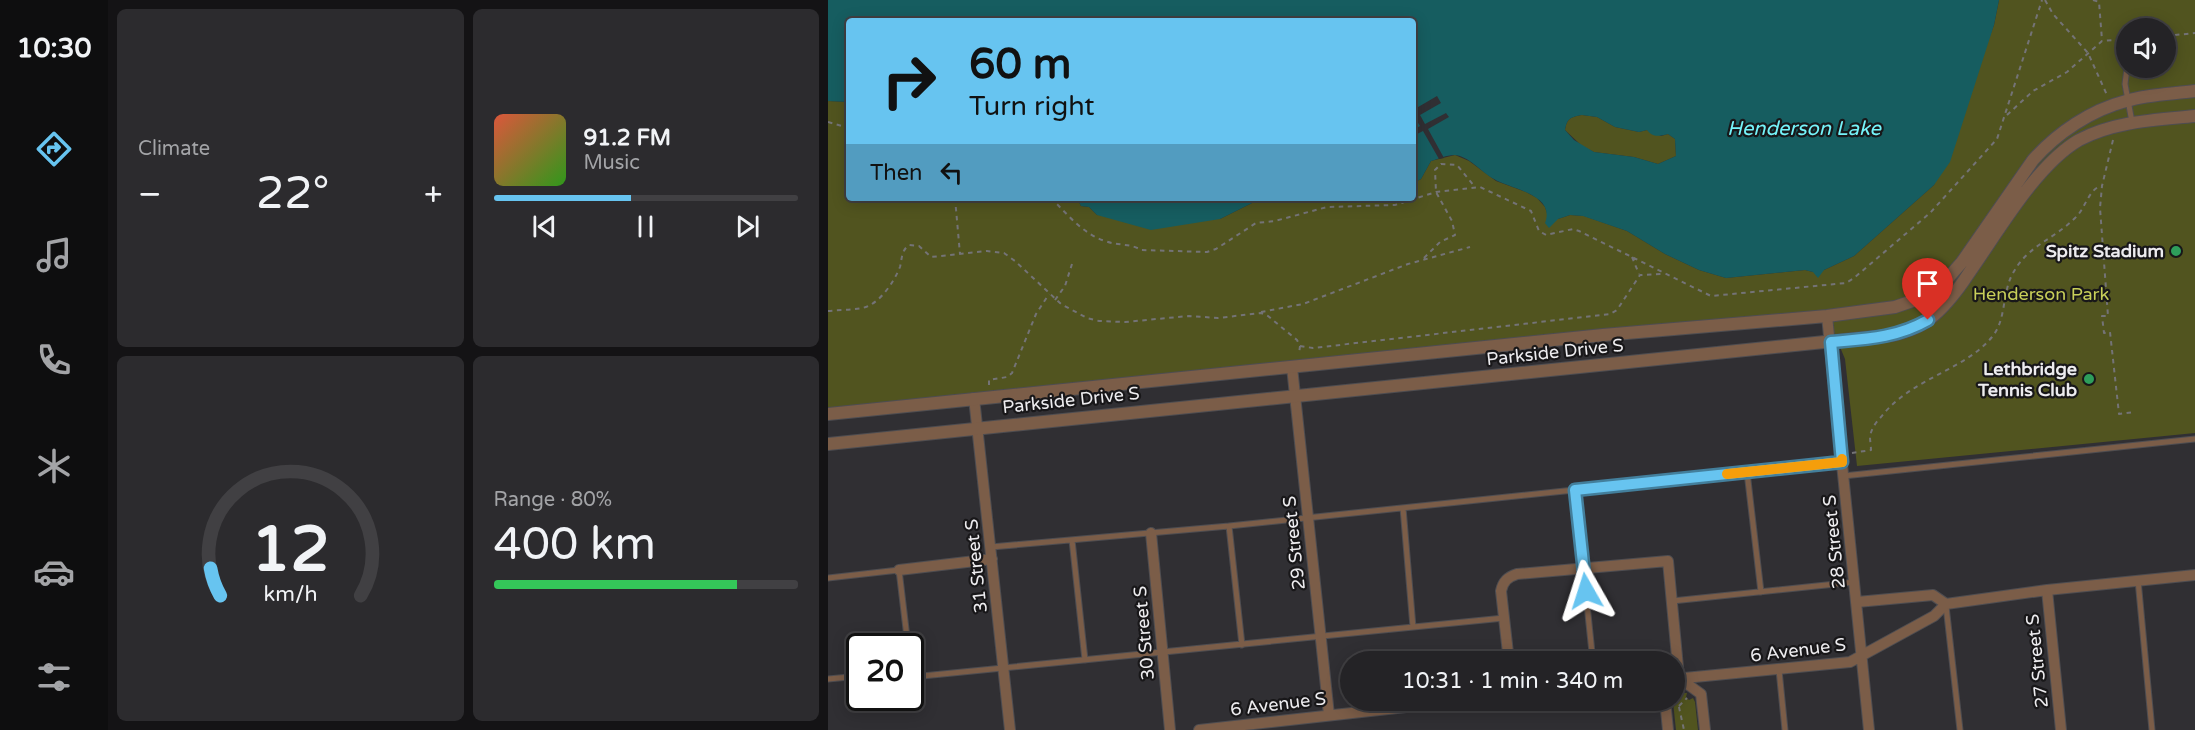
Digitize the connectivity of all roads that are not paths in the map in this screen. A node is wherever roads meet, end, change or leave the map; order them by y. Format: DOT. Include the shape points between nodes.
graph roads {
  1 [pos="2124,78"];
  2 [pos="2195,91"];
  3 [pos="2128,100"];
  4 [pos="2195,116"];
  5 [pos="2132,122"];
  6 [pos="1827,316"];
  7 [pos="1831,342"];
  8 [pos="1296,366"];
  9 [pos="1295,396"];
  10 [pos="974,398"];
  11 [pos="828,414"];
  12 [pos="978,428"];
  13 [pos="2195,439"];
  14 [pos="828,444"];
  15 [pos="1842,462"];
  16 [pos="1747,472"];
  17 [pos="1843,476"];
  18 [pos="1575,490"];
  19 [pos="1402,508"];
  20 [pos="1308,518"];
  21 [pos="1229,526"];
  22 [pos="1151,533"];
  23 [pos="1072,540"];
  24 [pos="991,547"];
  25 [pos="992,559"];
  26 [pos="1583,568"];
  27 [pos="899,570"];
  28 [pos="2195,575"];
  29 [pos="828,578"];
  30 [pos="2138,580"];
  31 [pos="1855,582"];
  32 [pos="2047,590"];
  33 [pos="1761,592"];
  34 [pos="1672,601"];
  35 [pos="1857,602"];
  36 [pos="1946,604"];
  37 [pos="1504,618"];
  38 [pos="1413,627"];
  39 [pos="906,633"];
  40 [pos="1320,636"];
  41 [pos="1242,645"];
  42 [pos="1508,651"];
  43 [pos="1592,651"];
  44 [pos="1674,651"];
  45 [pos="1162,653"];
  46 [pos="1862,656"];
  47 [pos="1085,660"];
  48 [pos="1004,667"];
  49 [pos="1779,670"];
  50 [pos="924,676"];
  51 [pos="846,677"];
  52 [pos="828,679"];
  53 [pos="1685,680"];
  54 [pos="1685,686"];
  55 [pos="1366,711"];
  56 [pos="1666,711"];
  57 [pos="1329,715"];
  58 [pos="1214,729"];
  59 [pos="1010,730"];
  60 [pos="1170,730"];
  61 [pos="1199,730"];
  62 [pos="1668,730"];
  63 [pos="1705,730"];
  64 [pos="1785,730"];
  65 [pos="1869,730"];
  66 [pos="1960,730"];
  67 [pos="2061,730"];
  68 [pos="2152,730"];
  1 -- 3 [label="lane"];
  2 -- 3 [label="street, Parkside Drive S"];
  3 -- 5 [label="lane"];
  3 -- 6 [label="street, Parkside Drive S" via="2073,125 2043,148 1941,286 1895,307"];
  4 -- 5 [label="street, Parkside Drive S"];
  5 -- 7 [label="street, Parkside Drive S" via="2090,135 2056,156 1964,281 1928,320 1893,335"];
  6 -- 7 [label="street, 28 Street S"];
  6 -- 8 [label="street, Parkside Drive S"];
  7 -- 9 [label="street, Parkside Drive S"];
  7 -- 15 [label="street, 28 Street S"];
  8 -- 9 [label="street, 29 Street S"];
  8 -- 10 [label="street, Parkside Drive S"];
  9 -- 12 [label="street, Parkside Drive S"];
  9 -- 20 [label="street, 29 Street S"];
  10 -- 11 [label="street, Parkside Drive S"];
  10 -- 12 [label="street, 31 Street S"];
  12 -- 14 [label="street, Parkside Drive S"];
  12 -- 24 [label="street, 31 Street S"];
  13 -- 17 [label="lane"];
  15 -- 16 [label="lane"];
  15 -- 17 [label="street, 28 Street S"];
  16 -- 18 [label="lane"];
  16 -- 33 [label="lane"];
  17 -- 31 [label="street, 28 Street S"];
  18 -- 19 [label="lane"];
  18 -- 26 [label="lane"];
  19 -- 20 [label="lane"];
  19 -- 38 [label="lane"];
  20 -- 21 [label="lane"];
  20 -- 40 [label="street, 29 Street S"];
  21 -- 22 [label="lane"];
  21 -- 41 [label="lane"];
  22 -- 23 [label="lane"];
  22 -- 45 [label="street, 30 Street S"];
  23 -- 24 [label="lane"];
  23 -- 47 [label="lane"];
  24 -- 25 [label="street, 31 Street S"];
  25 -- 27 [label="street"];
  25 -- 48 [label="street, 31 Street S"];
  26 -- 34 [label="street" via="1668,561"];
  26 -- 37 [label="street" via="1517,574 1505,580 1501,591"];
  26 -- 43 [label="lane"];
  27 -- 29 [label="lane"];
  27 -- 39 [label="lane"];
  28 -- 30 [label="street"];
  30 -- 32 [label="street"];
  30 -- 68 [label="lane"];
  31 -- 33 [label="lane"];
  31 -- 35 [label="street, 28 Street S"];
  32 -- 36 [label="street"];
  32 -- 67 [label="street, 27 Street S"];
  33 -- 34 [label="lane"];
  34 -- 44 [label="street"];
  35 -- 36 [label="street" via="1933,595"];
  35 -- 46 [label="street, 28 Street S"];
  36 -- 46 [label="street, 6 Avenue S" via="1934,616"];
  36 -- 66 [label="lane"];
  37 -- 38 [label="lane"];
  37 -- 42 [label="street"];
  38 -- 40 [label="lane"];
  40 -- 41 [label="lane"];
  40 -- 57 [label="street, 29 Street S"];
  41 -- 45 [label="lane"];
  45 -- 47 [label="lane"];
  45 -- 60 [label="street, 30 Street S"];
  46 -- 49 [label="street, 6 Avenue S" via="1850,662"];
  46 -- 65 [label="street, 28 Street S"];
  47 -- 48 [label="lane"];
  48 -- 50 [label="lane"];
  48 -- 59 [label="street, 31 Street S"];
  49 -- 53 [label="street, 6 Avenue S"];
  49 -- 64 [label="lane"];
  51 -- 52 [label="lane"];
  54 -- 63 [label="street" via="1701,694"];
  55 -- 57 [label="street, 6 Avenue S"];
  56 -- 62 [label="street"];
  57 -- 58 [label="street, 6 Avenue S"];
  58 -- 61 [label="street, 6 Avenue S"];
}
